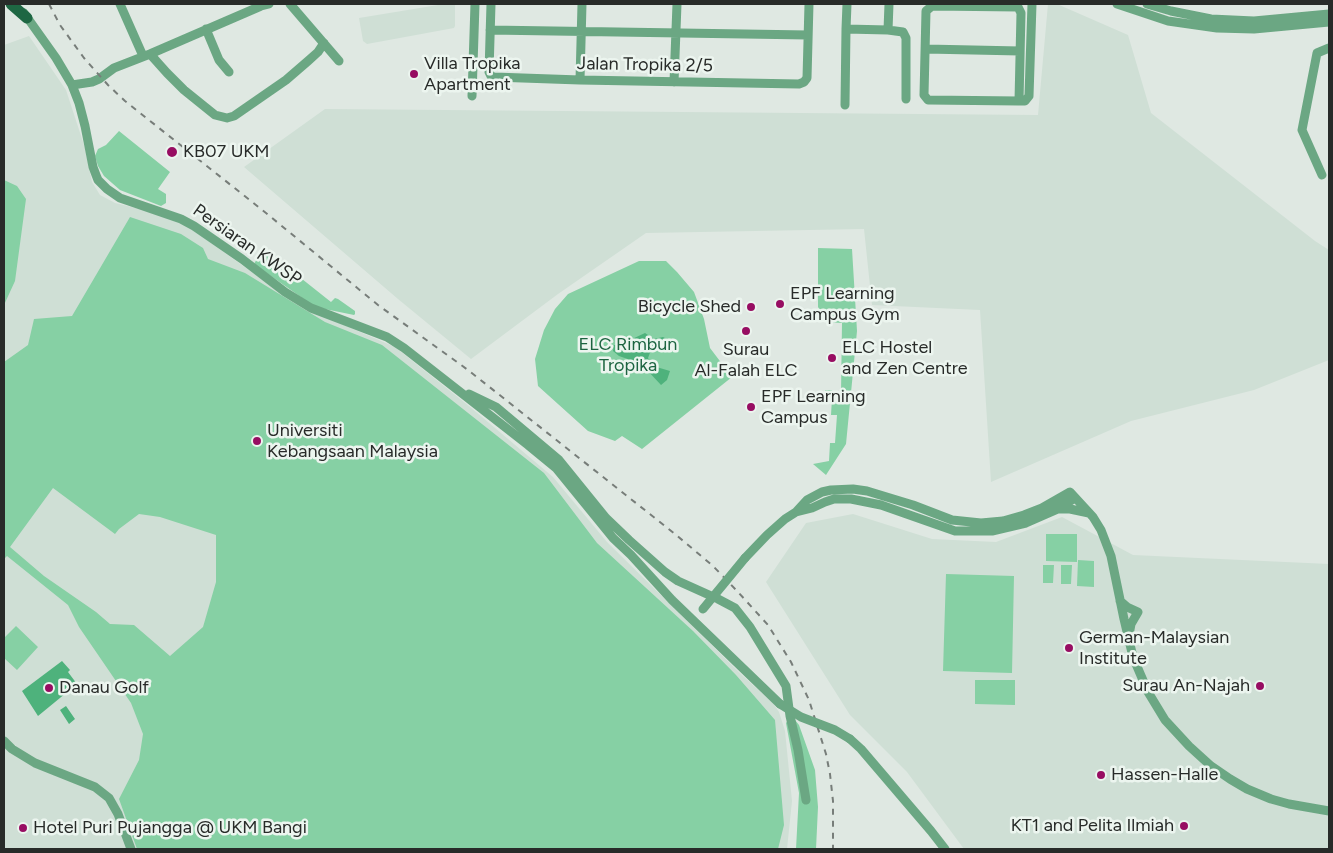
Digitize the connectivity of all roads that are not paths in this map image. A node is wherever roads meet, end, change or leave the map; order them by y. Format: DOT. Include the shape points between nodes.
graph roads {
  1 [pos="11,4"];
  2 [pos="18,4"];
  3 [pos="120,4"];
  4 [pos="241,4"];
  5 [pos="269,4"];
  6 [pos="290,4"];
  7 [pos="475,4"];
  8 [pos="491,4"];
  9 [pos="582,4"];
  10 [pos="677,4"];
  11 [pos="809,4"];
  12 [pos="847,4"];
  13 [pos="888,4"];
  14 [pos="1032,4"];
  15 [pos="1117,4"];
  16 [pos="1147,4"];
  17 [pos="247,12"];
  18 [pos="1329,14"];
  19 [pos="27,18"];
  20 [pos="1329,22"];
  21 [pos="846,27"];
  22 [pos="206,30"];
  23 [pos="490,30"];
  24 [pos="888,30"];
  25 [pos="581,31"];
  26 [pos="676,33"];
  27 [pos="808,34"];
  28 [pos="324,43"];
  29 [pos="1329,48"];
  30 [pos="926,49"];
  31 [pos="1020,51"];
  32 [pos="147,55"];
  33 [pos="339,61"];
  34 [pos="230,72"];
  35 [pos="580,80"];
  36 [pos="674,82"];
  37 [pos="72,85"];
  38 [pos="472,96"];
  39 [pos="906,99"];
  40 [pos="1019,100"];
  41 [pos="845,105"];
  42 [pos="1322,175"];
  43 [pos="460,391"];
  44 [pos="1073,495"];
  45 [pos="1058,509"];
  46 [pos="796,512"];
  47 [pos="1089,513"];
  48 [pos="1120,600"];
  49 [pos="693,619"];
  50 [pos="1128,638"];
  51 [pos="4,741"];
  52 [pos="806,800"];
  53 [pos="1329,811"];
  54 [pos="931,831"];
  55 [pos="131,849"];
  56 [pos="938,849"];
  57 [pos="945,849"];
  1 -- 19 [label="main road"];
  2 -- 19 [label="street, Persiaran KWSP"];
  3 -- 32 [label="street"];
  4 -- 17 [label="street"];
  5 -- 17 [label="street"];
  6 -- 28 [label="street"];
  7 -- 38 [label="street"];
  8 -- 23 [label="street"];
  9 -- 25 [label="street"];
  10 -- 26 [label="street"];
  11 -- 27 [label="street"];
  12 -- 21 [label="street"];
  13 -- 24 [label="street"];
  14 -- 40 [label="street" via="1030,96"];
  15 -- 20 [label="street" via="1168,21 1217,28"];
  16 -- 18 [label="street" via="1211,18 1254,21"];
  17 -- 22 [label="street"];
  19 -- 37 [label="street, Persiaran KWSP"];
  21 -- 24 [label="street"];
  21 -- 41 [label="street"];
  22 -- 32 [label="street"];
  22 -- 34 [label="street" via="219,60"];
  23 -- 25 [label="street"];
  23 -- 35 [label="street, Jalan Tropika 2/5" via="491,76"];
  24 -- 39 [label="street" via="903,32 906,38"];
  25 -- 26 [label="street"];
  25 -- 35 [label="street"];
  26 -- 27 [label="street"];
  26 -- 36 [label="street"];
  27 -- 36 [label="street, Jalan Tropika 2/5" via="807,78 799,84"];
  28 -- 32 [label="street" via="286,80 227,118 215,115"];
  28 -- 33 [label="street"];
  29 -- 42 [label="street" via="1317,53 1302,130"];
  30 -- 31 [label="street"];
  30 -- 31 [label="street" via="926,11 932,6 1018,7 1021,12"];
  30 -- 40 [label="street" via="924,95 928,100"];
  31 -- 40 [label="street"];
  32 -- 37 [label="street" via="110,70 92,82"];
  35 -- 36 [label="street, Jalan Tropika 2/5"];
  37 -- 43 [label="street, Persiaran KWSP" via="93,167 98,180 107,189 120,198 194,226 311,308 390,338"];
  43 -- 49 [label="street" via="556,468 613,538"];
  43 -- 52 [label="street" via="496,407 559,460 606,518 665,572 735,608 786,686"];
  44 -- 45 [label="street"];
  44 -- 46 [label="street" via="1013,519 981,523 952,520 853,488 814,496"];
  44 -- 47 [label="street"];
  45 -- 46 [label="street" via="1026,523 992,531 963,532 843,498"];
  45 -- 47 [label="street"];
  46 -- 49 [label="street, bridge" via="760,542"];
  47 -- 48 [label="street" via="1101,530 1110,552"];
  48 -- 50 [label="street"];
  48 -- 50 [label="street" via="1138,612"];
  49 -- 54 [label="street, bridge" via="780,704 850,739"];
  50 -- 53 [label="street" via="1141,678 1154,704 1199,755 1247,789 1289,804"];
  51 -- 55 [label="street" via="35,763 95,787 109,798"];
  54 -- 56 [label="street"];
  54 -- 57 [label="street"];
}
